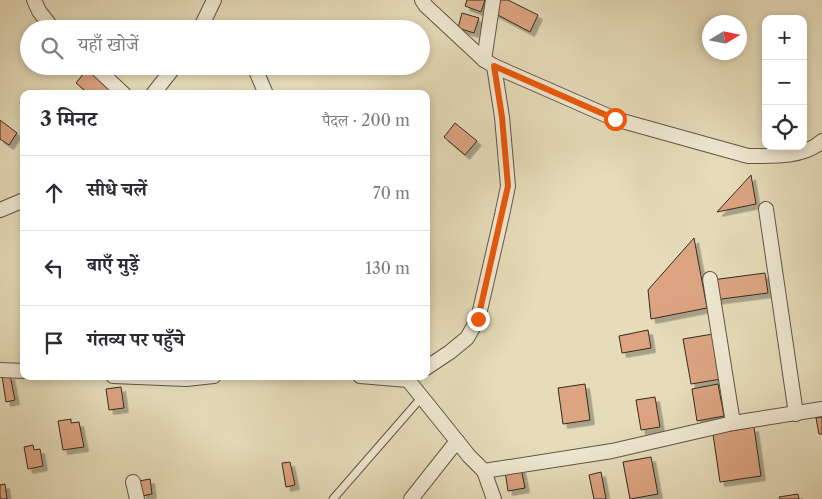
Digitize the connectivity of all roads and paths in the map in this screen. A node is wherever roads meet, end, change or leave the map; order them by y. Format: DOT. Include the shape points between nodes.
graph roads {
  1 [pos="34,0"];
  2 [pos="214,0"];
  3 [pos="422,0"];
  4 [pos="494,0"];
  5 [pos="46,20"];
  6 [pos="204,20"];
  7 [pos="489,63"];
  8 [pos="104,75"];
  9 [pos="168,75"];
  10 [pos="258,75"];
  11 [pos="120,90"];
  12 [pos="156,90"];
  13 [pos="264,90"];
  14 [pos="822,141"];
  15 [pos="20,202"];
  16 [pos="766,209"];
  17 [pos="0,210"];
  18 [pos="710,279"];
  19 [pos="430,365"];
  20 [pos="0,370"];
  21 [pos="20,371"];
  22 [pos="412,380"];
  23 [pos="421,398"];
  24 [pos="822,409"];
  25 [pos="796,414"];
  26 [pos="733,423"];
  27 [pos="457,441"];
  28 [pos="484,471"];
  29 [pos="133,482"];
  30 [pos="136,499"];
  31 [pos="333,499"];
  32 [pos="411,499"];
  33 [pos="494,499"];
  1 -- 5 [label="street"];
  2 -- 6 [label="street"];
  3 -- 7 [label="street"];
  4 -- 7 [label="street"];
  7 -- 14 [label="street" via="615,119 748,156 801,152"];
  7 -- 19 [label="street" via="502,117 508,186 478,319 467,338"];
  8 -- 11 [label="street"];
  9 -- 12 [label="street"];
  10 -- 13 [label="street"];
  15 -- 17 [label="street"];
  16 -- 25 [label="street"];
  18 -- 26 [label="street"];
  20 -- 21 [label="street"];
  22 -- 23 [label="street"];
  23 -- 27 [label="street"];
  23 -- 31 [label="lane"];
  24 -- 25 [label="street"];
  25 -- 26 [label="street"];
  26 -- 28 [label="street" via="612,451"];
  27 -- 28 [label="street"];
  27 -- 32 [label="street"];
  28 -- 33 [label="street"];
  29 -- 30 [label="street"];
}
